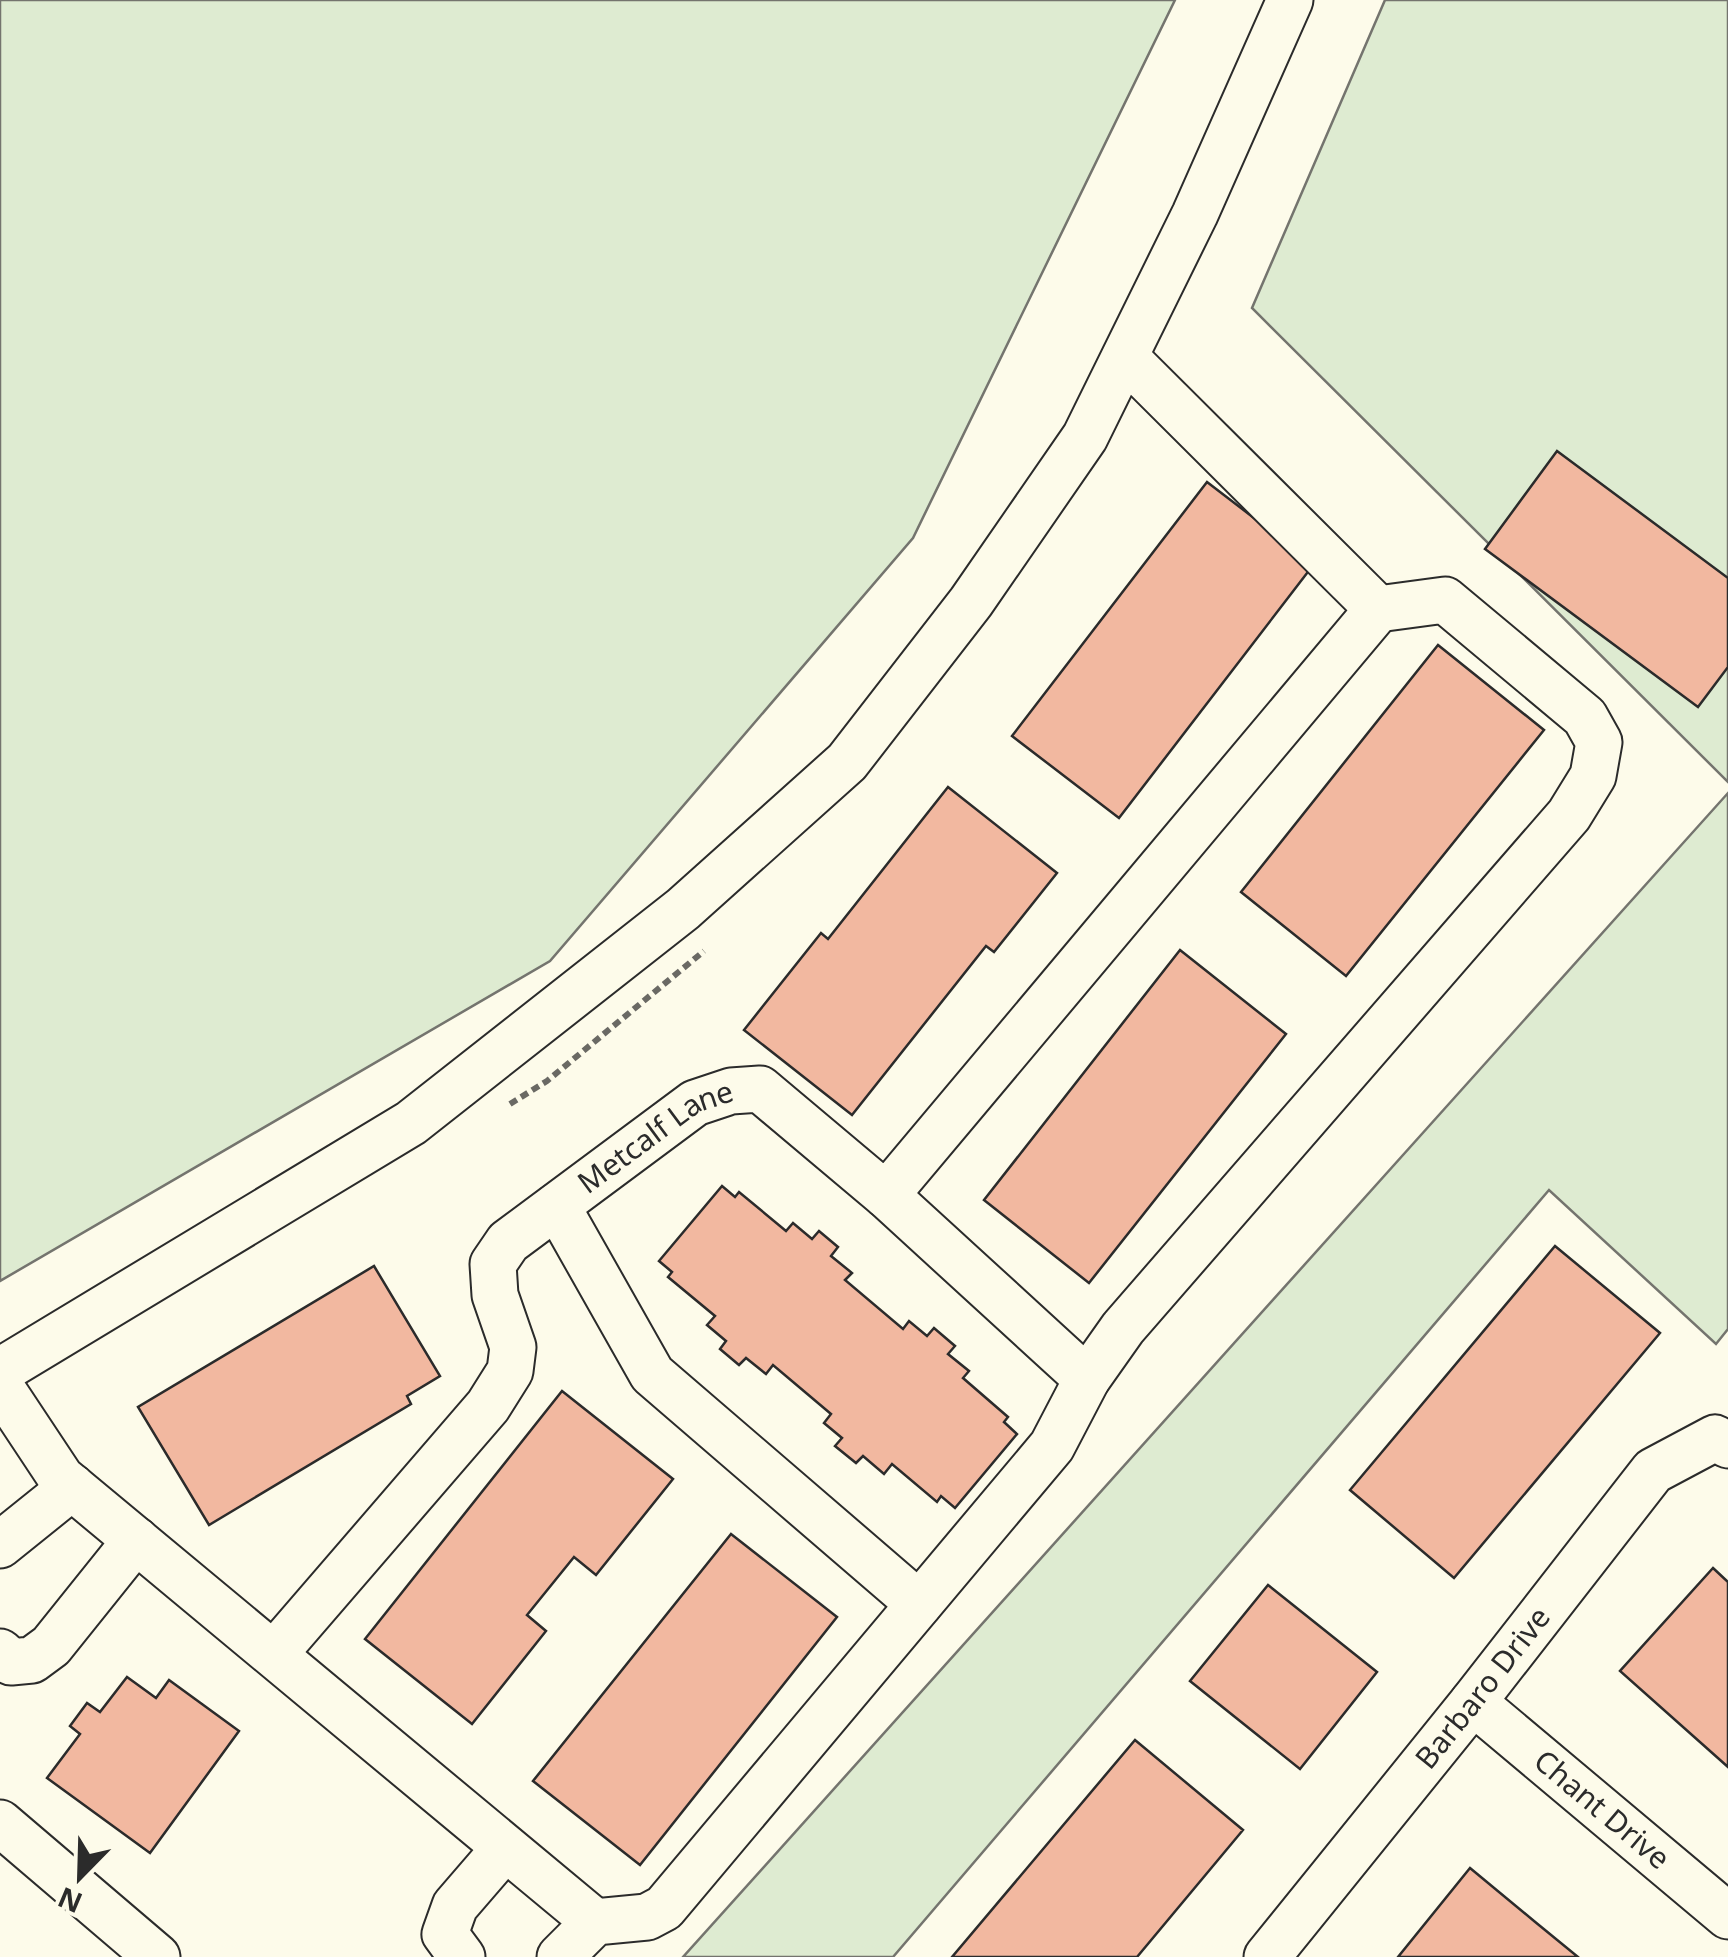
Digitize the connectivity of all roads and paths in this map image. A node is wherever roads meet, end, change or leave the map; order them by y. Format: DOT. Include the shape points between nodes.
graph roads {
  1 [pos="1290,0"];
  2 [pos="1124,357"];
  3 [pos="1378,609"];
  4 [pos="886,1196"];
  5 [pos="556,1206"];
  6 [pos="0,1371"];
  7 [pos="1088,1379"];
  8 [pos="0,1386"];
  9 [pos="1722,1442"];
  10 [pos="72,1487"];
  11 [pos="136,1540"];
  12 [pos="0,1544"];
  13 [pos="919,1604"];
  14 [pos="0,1652"];
  15 [pos="274,1654"];
  16 [pos="1473,1702"];
  17 [pos="0,1823"];
  18 [pos="505,1848"];
  19 [pos="1728,1916"];
  20 [pos="595,1922"];
  21 [pos="157,1957"];
  22 [pos="462,1957"];
  23 [pos="560,1957"];
  24 [pos="1267,1957"];
  1 -- 2 [label="street"];
  2 -- 3 [label="street"];
  2 -- 6 [label="street" via="1074,454 847,762 683,909 411,1123"];
  3 -- 4 [label="street"];
  3 -- 7 [label="street" via="1444,600 1585,717 1600,742 1594,776 1569,815 1136,1313"];
  4 -- 5 [label="street, Metcalf Lane" via="760,1089 695,1103"];
  4 -- 7 [label="street"];
  5 -- 13 [label="street" via="652,1374"];
  5 -- 15 [label="street, Metcalf Lane" via="508,1242 494,1264 495,1294 513,1347 510,1371 488,1406"];
  7 -- 13 [label="street" via="1052,1446"];
  8 -- 10 [label="street"];
  9 -- 16 [label="street, Barbaro Drive" via="1653,1471"];
  10 -- 11 [label="street"];
  10 -- 12 [label="street"];
  11 -- 14 [label="street" via="51,1646 32,1660 11,1662"];
  11 -- 15 [label="street"];
  13 -- 20 [label="street" via="664,1908 647,1917"];
  15 -- 18 [label="street"];
  16 -- 19 [label="street, Chant Drive"];
  16 -- 24 [label="street, Barbaro Drive"];
  17 -- 21 [label="street"];
  18 -- 20 [label="street"];
  18 -- 22 [label="street" via="456,1906 444,1934"];
  20 -- 23 [label="street"];
}
